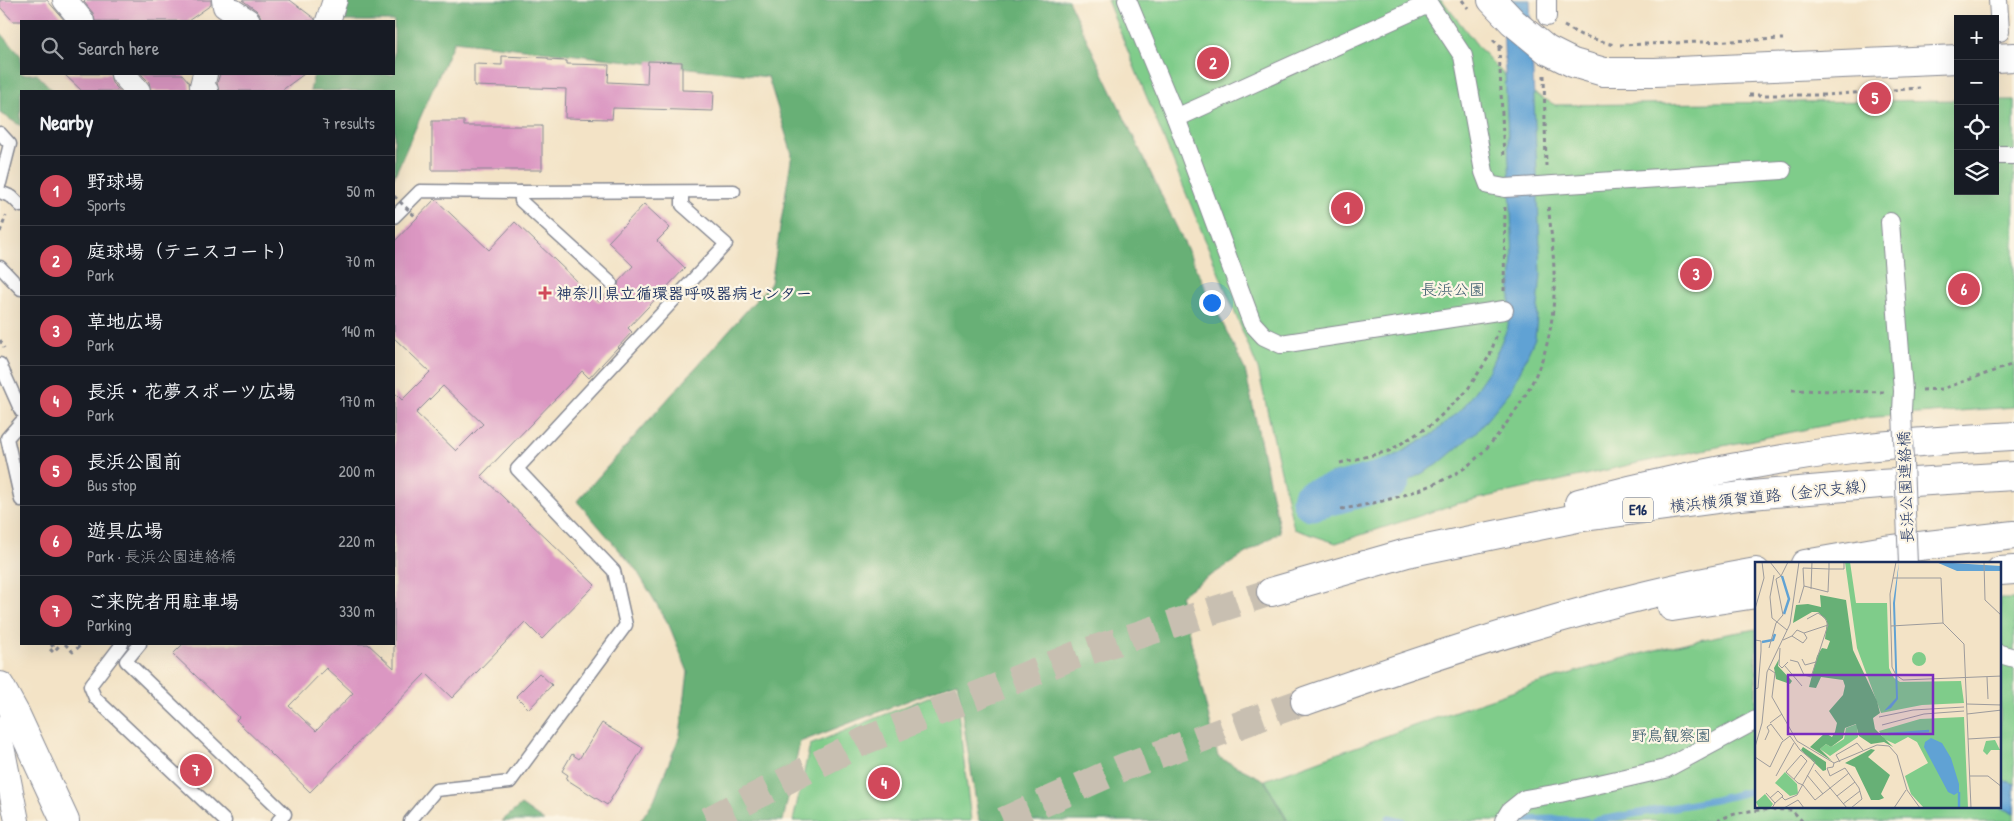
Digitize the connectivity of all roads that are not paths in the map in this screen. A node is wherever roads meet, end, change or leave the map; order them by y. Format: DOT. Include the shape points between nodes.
graph roads {
  1 [pos="65,0"];
  2 [pos="335,0"];
  3 [pos="1127,0"];
  4 [pos="1998,0"];
  5 [pos="1427,2"];
  6 [pos="1494,2"];
  7 [pos="223,9"];
  8 [pos="1998,15"];
  9 [pos="81,20"];
  10 [pos="246,20"];
  11 [pos="328,20"];
  12 [pos="1999,46"];
  13 [pos="2014,57"];
  14 [pos="1954,59"];
  15 [pos="124,75"];
  16 [pos="205,75"];
  17 [pos="137,90"];
  18 [pos="205,90"];
  19 [pos="1176,118"];
  20 [pos="0,133"];
  21 [pos="16,147"];
  22 [pos="2014,155"];
  23 [pos="1999,156"];
  24 [pos="1782,170"];
  25 [pos="0,183"];
  26 [pos="734,191"];
  27 [pos="0,192"];
  28 [pos="521,192"];
  29 [pos="682,192"];
  30 [pos="20,205"];
  31 [pos="395,216"];
  32 [pos="1890,222"];
  33 [pos="0,267"];
  34 [pos="612,283"];
  35 [pos="20,288"];
  36 [pos="1504,310"];
  37 [pos="0,364"];
  38 [pos="20,409"];
  39 [pos="20,423"];
  40 [pos="2014,436"];
  41 [pos="2014,476"];
  42 [pos="20,496"];
  43 [pos="2014,535"];
  44 [pos="1407,553"];
  45 [pos="1816,562"];
  46 [pos="1908,562"];
  47 [pos="1755,572"];
  48 [pos="1271,592"];
  49 [pos="1755,594"];
  50 [pos="138,645"];
  51 [pos="121,652"];
  52 [pos="1435,655"];
  53 [pos="0,686"];
  54 [pos="1305,701"];
  55 [pos="16,715"];
  56 [pos="1755,721"];
  57 [pos="1507,816"];
  58 [pos="17,821"];
  59 [pos="65,821"];
  60 [pos="225,821"];
  61 [pos="278,821"];
  62 [pos="410,821"];
  1 -- 9 [label="street"];
  2 -- 11 [label="street"];
  3 -- 19 [label="street"];
  4 -- 8 [label="street"];
  5 -- 19 [label="street"];
  5 -- 24 [label="street" via="1463,56 1489,185 1505,188"];
  6 -- 14 [label="main road" via="1546,62 1573,63 1604,72"];
  7 -- 10 [label="street"];
  12 -- 13 [label="main road"];
  15 -- 17 [label="street"];
  16 -- 18 [label="street" via="202,86"];
  19 -- 36 [label="street" via="1252,324 1264,336 1282,344"];
  20 -- 21 [label="lane"];
  21 -- 25 [label="lane"];
  22 -- 23 [label="street"];
  26 -- 29 [label="lane"];
  27 -- 30 [label="lane"];
  28 -- 29 [label="lane"];
  28 -- 31 [label="lane" via="420,192"];
  28 -- 34 [label="lane" via="521,200"];
  29 -- 62 [label="lane" via="682,205 726,244 517,469 614,571 626,625 510,782 436,790"];
  32 -- 46 [label="street, 長浜公園連絡橋, bridge" via="1902,391"];
  33 -- 35 [label="lane"];
  37 -- 38 [label="lane"];
  39 -- 42 [label="lane" via="7,438"];
  40 -- 44 [label="main road" via="1852,449 1747,465 1638,487"];
  41 -- 44 [label="main road, 横浜横須賀道路（金沢支線） / E16" via="1740,496 1577,518"];
  43 -- 45 [label="main road" via="1885,550"];
  44 -- 48 [label="main road, 横浜横須賀道路（金沢支線） / E16"];
  47 -- 52 [label="main road" via="1585,610"];
  49 -- 52 [label="main road" via="1643,612"];
  50 -- 51 [label="lane"];
  51 -- 60 [label="lane" via="90,686 95,698"];
  51 -- 61 [label="lane" via="285,814"];
  52 -- 54 [label="main road"];
  53 -- 55 [label="main road"];
  55 -- 58 [label="street" via="0,736"];
  55 -- 59 [label="main road"];
  56 -- 57 [label="street" via="1666,769 1525,799"];
}
